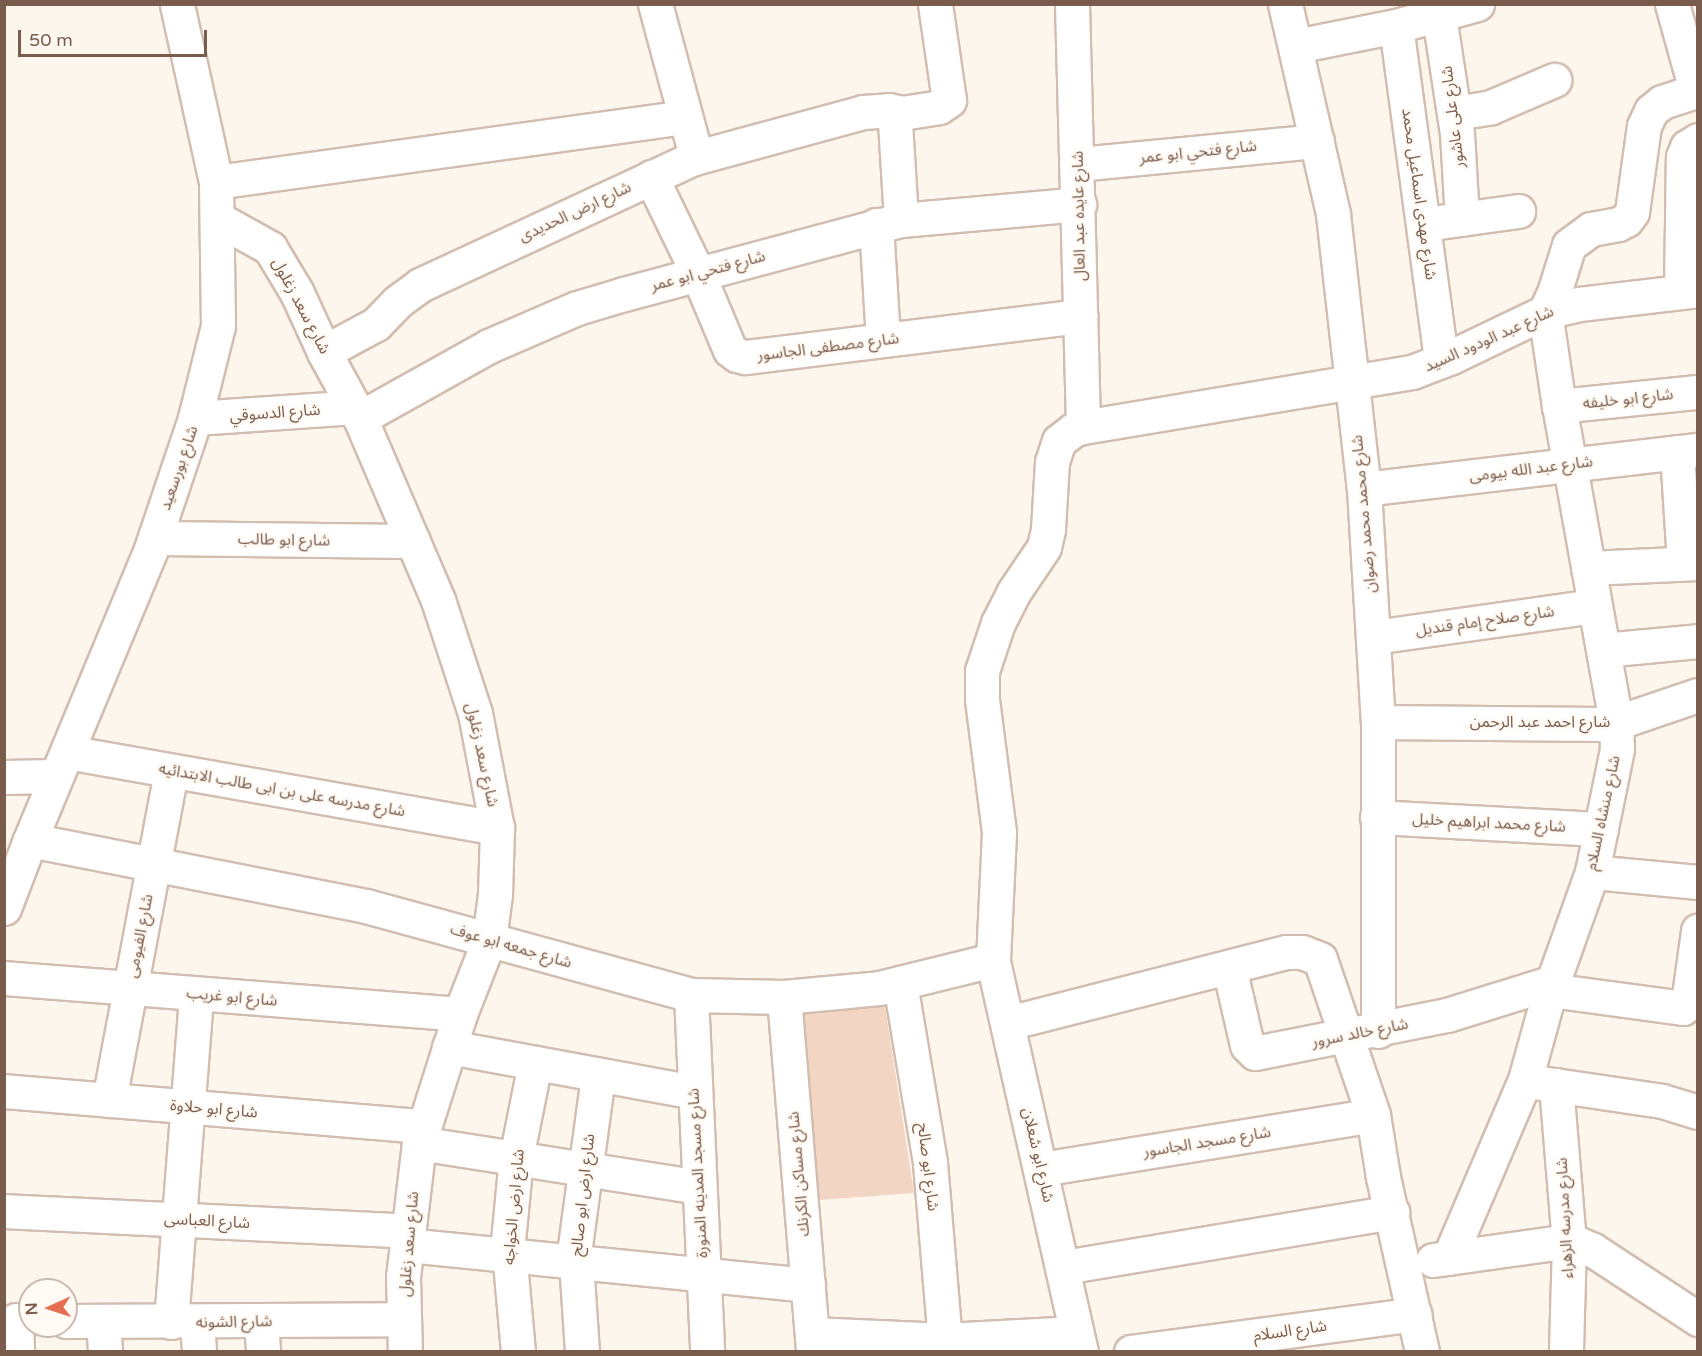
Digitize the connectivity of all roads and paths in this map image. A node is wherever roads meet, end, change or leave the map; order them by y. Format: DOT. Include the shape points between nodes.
graph roads {
  1 [pos="177,4"];
  2 [pos="655,4"];
  3 [pos="935,4"];
  4 [pos="1072,4"];
  5 [pos="1285,4"];
  6 [pos="1477,4"];
  7 [pos="1672,4"];
  8 [pos="1439,16"];
  9 [pos="1396,26"];
  10 [pos="1296,46"];
  11 [pos="1554,80"];
  12 [pos="1697,90"];
  13 [pos="902,113"];
  14 [pos="1455,113"];
  15 [pos="685,117"];
  16 [pos="1698,140"];
  17 [pos="1317,141"];
  18 [pos="694,158"];
  19 [pos="1078,164"];
  20 [pos="651,177"];
  21 [pos="216,182"];
  22 [pos="1079,204"];
  23 [pos="1518,211"];
  24 [pos="218,219"];
  25 [pos="1462,219"];
  26 [pos="889,222"];
  27 [pos="1423,224"];
  28 [pos="698,274"];
  29 [pos="1689,291"];
  30 [pos="1545,312"];
  31 [pos="1082,316"];
  32 [pos="883,340"];
  33 [pos="324,352"];
  34 [pos="1441,362"];
  35 [pos="1352,382"];
  36 [pos="1698,392"];
  37 [pos="1559,406"];
  38 [pos="358,412"];
  39 [pos="195,418"];
  40 [pos="1083,427"];
  41 [pos="1687,451"];
  42 [pos="1570,464"];
  43 [pos="1364,489"];
  44 [pos="155,538"];
  45 [pos="413,541"];
  46 [pos="1691,563"];
  47 [pos="1588,568"];
  48 [pos="1595,606"];
  49 [pos="1374,637"];
  50 [pos="1698,641"];
  51 [pos="1603,650"];
  52 [pos="1698,695"];
  53 [pos="1378,722"];
  54 [pos="1616,722"];
  55 [pos="62,764"];
  56 [pos="171,771"];
  57 [pos="4,777"];
  58 [pos="1377,817"];
  59 [pos="497,828"];
  60 [pos="1601,829"];
  61 [pos="30,840"];
  62 [pos="153,866"];
  63 [pos="1592,872"];
  64 [pos="1698,882"];
  65 [pos="4,908"];
  66 [pos="1698,931"];
  67 [pos="489,940"];
  68 [pos="993,960"];
  69 [pos="1229,967"];
  70 [pos="4,978"];
  71 [pos="900,983"];
  72 [pos="1552,986"];
  73 [pos="130,988"];
  74 [pos="196,994"];
  75 [pos="691,995"];
  76 [pos="784,998"];
  77 [pos="460,1014"];
  78 [pos="1008,1023"];
  79 [pos="1378,1031"];
  80 [pos="1346,1037"];
  81 [pos="449,1047"];
  82 [pos="535,1063"];
  83 [pos="598,1075"];
  84 [pos="1541,1083"];
  85 [pos="4,1092"];
  86 [pos="695,1092"];
  87 [pos="109,1100"];
  88 [pos="188,1107"];
  89 [pos="1698,1112"];
  90 [pos="1373,1115"];
  91 [pos="422,1134"];
  92 [pos="516,1158"];
  93 [pos="584,1169"];
  94 [pos="1041,1169"];
  95 [pos="699,1187"];
  96 [pos="4,1211"];
  97 [pos="1392,1212"];
  98 [pos="179,1219"];
  99 [pos="408,1238"];
  100 [pos="1569,1242"];
  101 [pos="508,1254"];
  102 [pos="1449,1258"];
  103 [pos="575,1262"];
  104 [pos="1404,1264"];
  105 [pos="1064,1267"];
  106 [pos="703,1276"];
  107 [pos="808,1285"];
  108 [pos="1414,1314"];
  109 [pos="403,1319"];
  110 [pos="1698,1319"];
  111 [pos="78,1326"];
  112 [pos="189,1332"];
  113 [pos="262,1336"];
  114 [pos="104,1337"];
  115 [pos="1078,1342"];
  116 [pos="812,1343"];
  117 [pos="946,1346"];
  118 [pos="1200,1347"];
  119 [pos="405,1352"];
  120 [pos="518,1352"];
  121 [pos="582,1352"];
  122 [pos="707,1352"];
  123 [pos="1131,1352"];
  124 [pos="1422,1352"];
  125 [pos="1566,1352"];
  1 -- 21 [label="street, شارع بورسعيد"];
  2 -- 15 [label="street"];
  3 -- 13 [label="street, شارع ارض الحديدى" via="950,99 939,107"];
  4 -- 19 [label="street, شارع عايده عبد العال"];
  5 -- 10 [label="street, شارع محمد محمد رضوان"];
  6 -- 8 [label="street"];
  7 -- 12 [label="street"];
  8 -- 9 [label="street"];
  8 -- 14 [label="street, شارع على عاشور"];
  9 -- 10 [label="street"];
  9 -- 27 [label="street, شارع مهدى اسماعيل محمد"];
  10 -- 17 [label="street, شارع محمد محمد رضوان"];
  11 -- 14 [label="street" via="1491,107"];
  12 -- 30 [label="street" via="1662,102 1651,111 1644,126 1632,212 1626,220 1591,229 1569,245"];
  13 -- 18 [label="street, شارع ارض الحديدى" via="863,112"];
  13 -- 26 [label="street" via="894,128"];
  14 -- 25 [label="street, شارع على عاشور"];
  15 -- 18 [label="street"];
  15 -- 21 [label="street"];
  16 -- 29 [label="street" via="1687,147 1683,157"];
  17 -- 19 [label="street, شارع فتحي ابو عمر"];
  17 -- 35 [label="street, شارع محمد محمد رضوان" via="1333,214"];
  18 -- 20 [label="street, شارع ارض الحديدى"];
  19 -- 22 [label="street, شارع عايده عبد العال"];
  20 -- 28 [label="street, شارع مصطفى الجاسور"];
  20 -- 33 [label="street, شارع ارض الحديدى" via="420,285 376,324"];
  21 -- 24 [label="street, شارع بورسعيد"];
  22 -- 26 [label="street, شارع فتحي ابو عمر"];
  22 -- 31 [label="street, شارع عايده عبد العال"];
  23 -- 25 [label="street"];
  24 -- 33 [label="street, شارع سعد زغلول" via="270,248 297,293"];
  24 -- 39 [label="street, شارع بورسعيد" via="218,326"];
  25 -- 27 [label="street"];
  26 -- 28 [label="street, شارع فتحي ابو عمر"];
  26 -- 32 [label="street"];
  27 -- 34 [label="street, شارع مهدى اسماعيل محمد"];
  28 -- 32 [label="street, شارع مصطفى الجاسور" via="726,342 736,355"];
  28 -- 38 [label="street, شارع فتحي ابو عمر" via="578,308 533,326"];
  29 -- 30 [label="street, شارع عبد الودود السيد" via="1579,304"];
  30 -- 34 [label="street, شارع عبد الودود السيد"];
  30 -- 37 [label="street, شارع منشاه السلام"];
  31 -- 32 [label="street, شارع مصطفى الجاسور"];
  31 -- 40 [label="street, شارع عايده عبد العال"];
  33 -- 38 [label="street, شارع سعد زغلول"];
  34 -- 35 [label="street, شارع عبد الودود السيد" via="1412,372"];
  35 -- 40 [label="street, شارع عبد الودود السيد"];
  35 -- 43 [label="street, شارع محمد محمد رضوان"];
  36 -- 37 [label="street, شارع ابو خليفه"];
  37 -- 42 [label="street, شارع منشاه السلام"];
  38 -- 39 [label="street, شارع الدسوقي"];
  38 -- 45 [label="street, شارع سعد زغلول"];
  39 -- 44 [label="street, شارع بورسعيد"];
  40 -- 68 [label="street, شارع ابو شعلان" via="1066,434 1054,450 1044,547 998,623 982,671 984,730 999,832"];
  41 -- 42 [label="street, شارع عبد الله بيومى"];
  41 -- 46 [label="street"];
  42 -- 43 [label="street, شارع عبد الله بيومى"];
  42 -- 47 [label="street, شارع منشاه السلام"];
  43 -- 49 [label="street, شارع محمد محمد رضوان"];
  44 -- 45 [label="street, شارع ابو طالب"];
  44 -- 55 [label="street, شارع بورسعيد"];
  45 -- 59 [label="street, شارع سعد زغلول" via="438,600 476,713"];
  46 -- 47 [label="street"];
  47 -- 48 [label="street, شارع منشاه السلام"];
  48 -- 49 [label="street, شارع صلاح إمام قنديل"];
  48 -- 51 [label="street, شارع منشاه السلام"];
  49 -- 53 [label="street, شارع محمد محمد رضوان"];
  50 -- 51 [label="street"];
  51 -- 54 [label="street, شارع منشاه السلام"];
  52 -- 54 [label="street, شارع احمد عبد الرحمن"];
  53 -- 54 [label="street, شارع احمد عبد الرحمن"];
  53 -- 58 [label="street, شارع محمد محمد رضوان"];
  54 -- 60 [label="street, شارع منشاه السلام" via="1616,763"];
  55 -- 56 [label="street, شارع مدرسه على بن ابى طالب الابتدائيه"];
  55 -- 57 [label="street, شارع مدرسه على بن ابى طالب الابتدائيه"];
  55 -- 61 [label="street, شارع بورسعيد"];
  56 -- 59 [label="street, شارع مدرسه على بن ابى طالب الابتدائيه"];
  56 -- 62 [label="street, شارع الفيومى"];
  58 -- 60 [label="street, شارع محمد ابراهيم خليل"];
  58 -- 79 [label="street, شارع محمد محمد رضوان"];
  59 -- 67 [label="street, شارع سعد زغلول"];
  60 -- 63 [label="street, شارع منشاه السلام"];
  61 -- 62 [label="street, شارع جمعه ابو عوف"];
  61 -- 65 [label="street, شارع بورسعيد"];
  62 -- 67 [label="street, شارع جمعه ابو عوف" via="366,906"];
  62 -- 73 [label="street, شارع الفيومى"];
  63 -- 64 [label="street"];
  63 -- 72 [label="street, شارع منشاه السلام"];
  66 -- 72 [label="street" via="1683,1008"];
  67 -- 75 [label="street, شارع جمعه ابو عوف"];
  67 -- 77 [label="street, شارع سعد زغلول"];
  68 -- 71 [label="street, شارع جمعه ابو عوف"];
  68 -- 78 [label="street, شارع ابو شعلان"];
  69 -- 78 [label="street"];
  69 -- 80 [label="street" via="1286,952 1312,954 1325,968"];
  69 -- 80 [label="street, شارع خالد سرور" via="1251,1052"];
  70 -- 73 [label="street, شارع ابو غريب"];
  71 -- 76 [label="street, شارع جمعه ابو عوف"];
  71 -- 117 [label="street, شارع ابو صالح" via="930,1163"];
  72 -- 79 [label="street, شارع خالد سرور"];
  72 -- 84 [label="street, شارع منشاه السلام"];
  73 -- 74 [label="street, شارع ابو غريب"];
  73 -- 87 [label="street, شارع الفيومى"];
  74 -- 77 [label="street, شارع ابو غريب"];
  74 -- 88 [label="street"];
  75 -- 76 [label="street, شارع جمعه ابو عوف"];
  75 -- 86 [label="street, شارع مسجد المدينه المنورة"];
  76 -- 107 [label="street, شارع مساكن الكرنك"];
  77 -- 81 [label="street, شارع سعد زغلول"];
  78 -- 94 [label="street, شارع ابو شعلان"];
  79 -- 80 [label="street, شارع خالد سرور"];
  80 -- 90 [label="street"];
  81 -- 82 [label="street"];
  81 -- 91 [label="street, شارع سعد زغلول"];
  82 -- 83 [label="street"];
  82 -- 92 [label="street, شارع ارض الخواجه"];
  83 -- 86 [label="street"];
  83 -- 93 [label="street, شارع ارض ابو صالح"];
  84 -- 89 [label="street" via="1662,1101"];
  84 -- 100 [label="street, شارع مدرسه الزهراء"];
  84 -- 102 [label="street, شارع منشاه السلام"];
  85 -- 87 [label="street, شارع ابو حلاوة"];
  86 -- 95 [label="street, شارع مسجد المدينه المنورة"];
  87 -- 88 [label="street, شارع ابو حلاوة"];
  88 -- 91 [label="street, شارع ابو حلاوة"];
  88 -- 98 [label="street"];
  90 -- 94 [label="street, شارع مسجد الجاسور"];
  90 -- 97 [label="street"];
  91 -- 92 [label="street"];
  91 -- 99 [label="street, شارع سعد زغلول"];
  92 -- 93 [label="street"];
  92 -- 101 [label="street, شارع ارض الخواجه"];
  93 -- 95 [label="street"];
  93 -- 103 [label="street, شارع ارض ابو صالح"];
  94 -- 105 [label="street, شارع ابو شعلان"];
  95 -- 106 [label="street, شارع مسجد المدينه المنورة"];
  96 -- 98 [label="street, شارع العباسى"];
  97 -- 104 [label="street"];
  97 -- 105 [label="street"];
  98 -- 99 [label="street, شارع العباسى"];
  98 -- 112 [label="street"];
  99 -- 101 [label="street, شارع العباسى"];
  99 -- 109 [label="street, شارع سعد زغلول"];
  100 -- 102 [label="street"];
  100 -- 110 [label="street" via="1593,1250"];
  100 -- 125 [label="street, شارع مدرسه الزهراء"];
  101 -- 103 [label="street, شارع العباسى"];
  101 -- 120 [label="street, شارع ارض الخواجه"];
  102 -- 104 [label="street"];
  103 -- 106 [label="street, شارع العباسى"];
  103 -- 121 [label="street, شارع ارض ابو صالح"];
  104 -- 108 [label="street"];
  105 -- 115 [label="street, شارع ابو شعلان"];
  106 -- 107 [label="street, شارع العباسى"];
  106 -- 122 [label="street, شارع مسجد المدينه المنورة"];
  107 -- 116 [label="street, شارع مساكن الكرنك"];
  108 -- 118 [label="street, شارع السلام"];
  108 -- 124 [label="street"];
  109 -- 113 [label="street, شارع الشونه"];
  109 -- 119 [label="street, شارع سعد زغلول"];
  111 -- 114 [label="street, شارع الشونه"];
  112 -- 113 [label="street, شارع الشونه"];
  112 -- 114 [label="street, شارع الشونه"];
  115 -- 117 [label="street"];
  116 -- 117 [label="street"];
  118 -- 123 [label="street, شارع السلام"];
}
